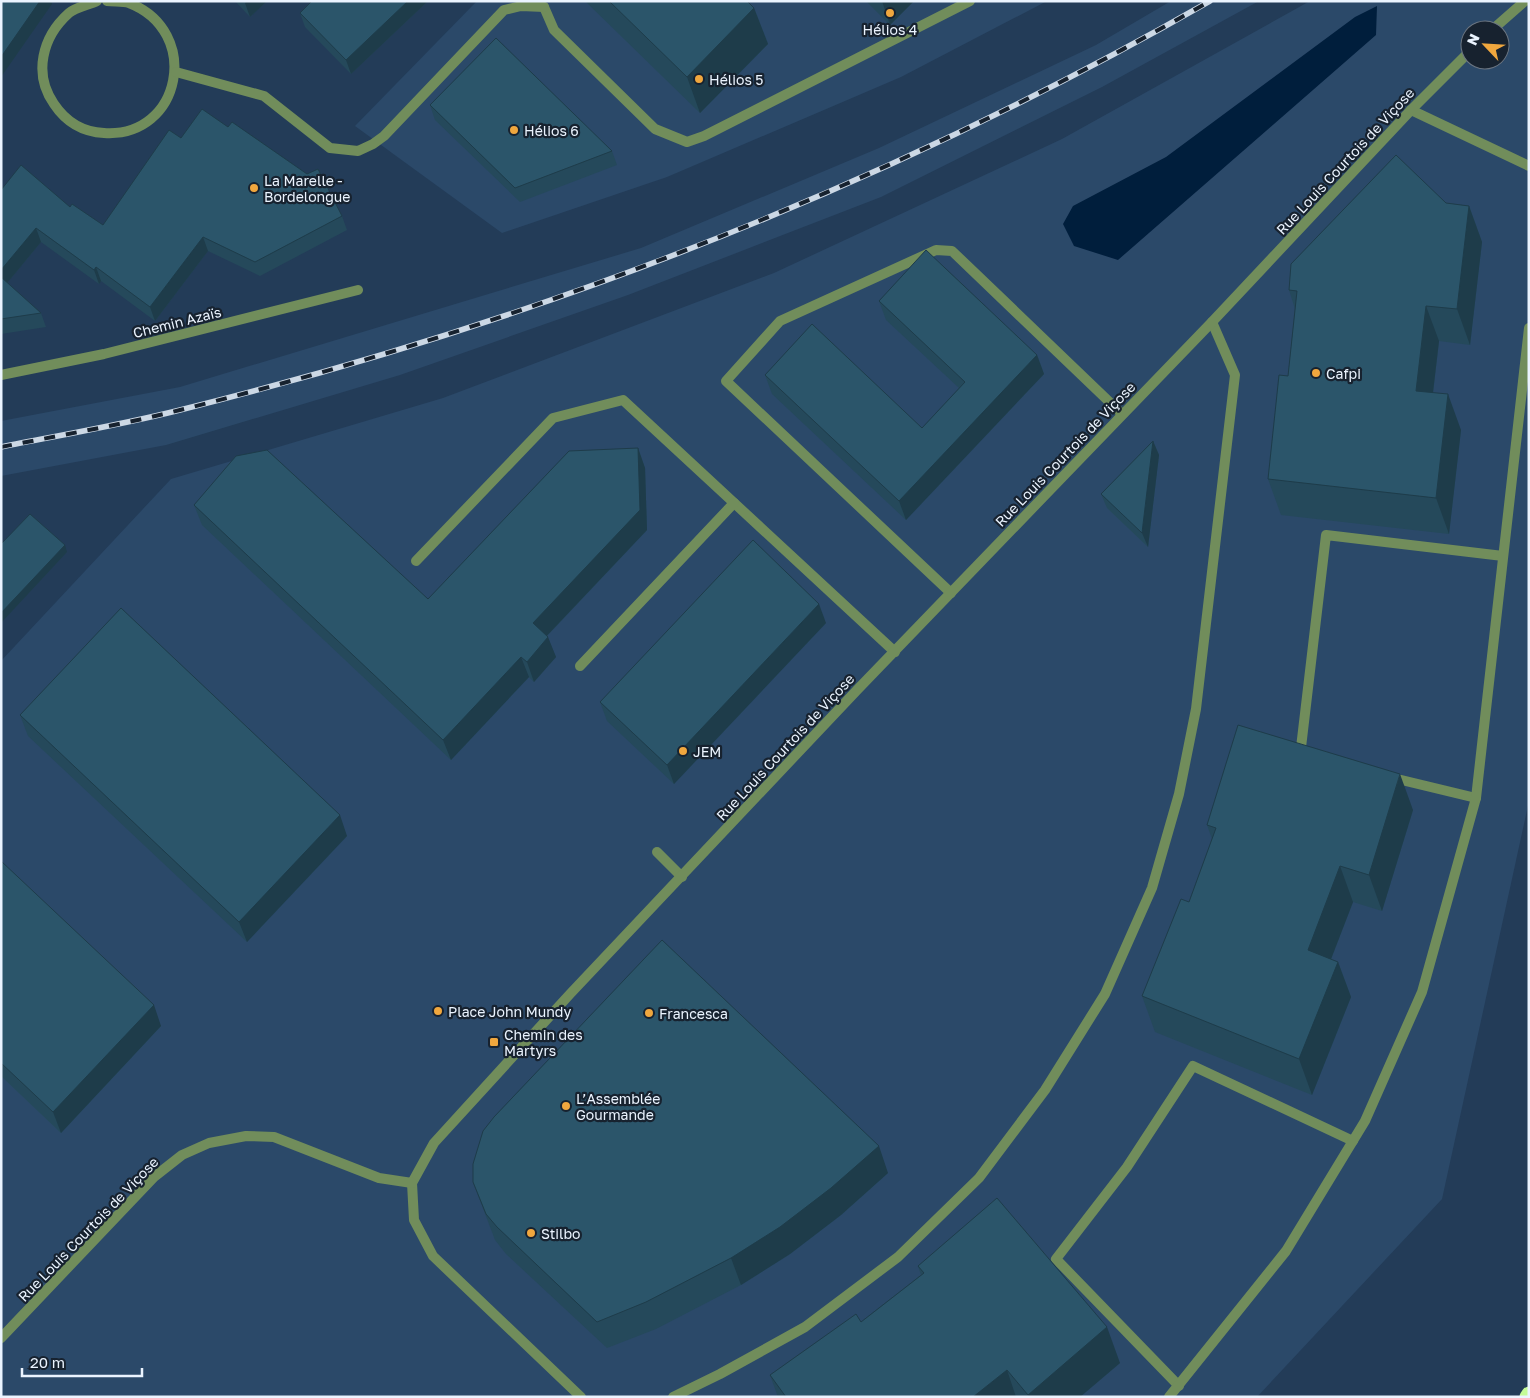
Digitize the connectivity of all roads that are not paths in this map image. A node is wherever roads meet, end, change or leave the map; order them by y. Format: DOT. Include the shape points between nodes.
graph roads {
  1 [pos="97,1"];
  2 [pos="107,1"];
  3 [pos="970,1"];
  4 [pos="1525,1"];
  5 [pos="546,4"];
  6 [pos="1503,20"];
  7 [pos="1460,61"];
  8 [pos="176,72"];
  9 [pos="1411,110"];
  10 [pos="1529,166"];
  11 [pos="358,290"];
  12 [pos="1212,322"];
  13 [pos="1529,328"];
  14 [pos="1,375"];
  15 [pos="1122,414"];
  16 [pos="734,503"];
  17 [pos="1503,556"];
  18 [pos="416,561"];
  19 [pos="951,593"];
  20 [pos="895,652"];
  21 [pos="580,666"];
  22 [pos="1310,759"];
  23 [pos="1375,774"];
  24 [pos="1476,798"];
  25 [pos="657,852"];
  26 [pos="682,877"];
  27 [pos="1353,1141"];
  28 [pos="412,1183"];
  29 [pos="1,1338"];
  30 [pos="1180,1386"];
  31 [pos="581,1397"];
  32 [pos="673,1397"];
  33 [pos="1169,1397"];
  1 -- 8 [label="street" via="70,12 50,34 41,63 46,93 63,118 89,132 119,134 147,123 167,101"];
  2 -- 8 [label="street" via="128,2 154,17 172,42"];
  3 -- 5 [label="street" via="687,142 655,129 554,30"];
  4 -- 6 [label="street"];
  5 -- 8 [label="street" via="504,10 384,136 358,150 330,148 264,96"];
  7 -- 9 [label="street, Rue Louis Courtois de Viçose"];
  9 -- 10 [label="street"];
  9 -- 12 [label="street, Rue Louis Courtois de Viçose"];
  11 -- 14 [label="street, Chemin Azaïs" via="104,354"];
  12 -- 15 [label="street, Rue Louis Courtois de Viçose"];
  12 -- 32 [label="street" via="1235,375 1196,709 1180,794 1152,888 1105,994 1045,1090 979,1178 898,1257 805,1327"];
  13 -- 17 [label="street"];
  15 -- 19 [label="street, Rue Louis Courtois de Viçose"];
  15 -- 19 [label="street" via="952,251 936,250 780,321 726,381"];
  16 -- 18 [label="street" via="623,400 553,418"];
  16 -- 20 [label="street"];
  16 -- 21 [label="street"];
  17 -- 22 [label="street" via="1326,534 1300,756"];
  17 -- 24 [label="street"];
  19 -- 20 [label="street, Rue Louis Courtois de Viçose"];
  20 -- 26 [label="street, Rue Louis Courtois de Viçose"];
  23 -- 24 [label="street"];
  24 -- 27 [label="street" via="1422,992"];
  25 -- 26 [label="street"];
  26 -- 28 [label="street, Rue Louis Courtois de Viçose" via="434,1143"];
  27 -- 30 [label="street" via="1286,1251"];
  27 -- 30 [label="street" via="1193,1066 1127,1167 1056,1259"];
  28 -- 29 [label="street, Rue Louis Courtois de Viçose" via="379,1178 274,1137 246,1136 209,1143 182,1155 154,1177"];
  28 -- 31 [label="street" via="414,1220 433,1256"];
  30 -- 33 [label="street"];
}
